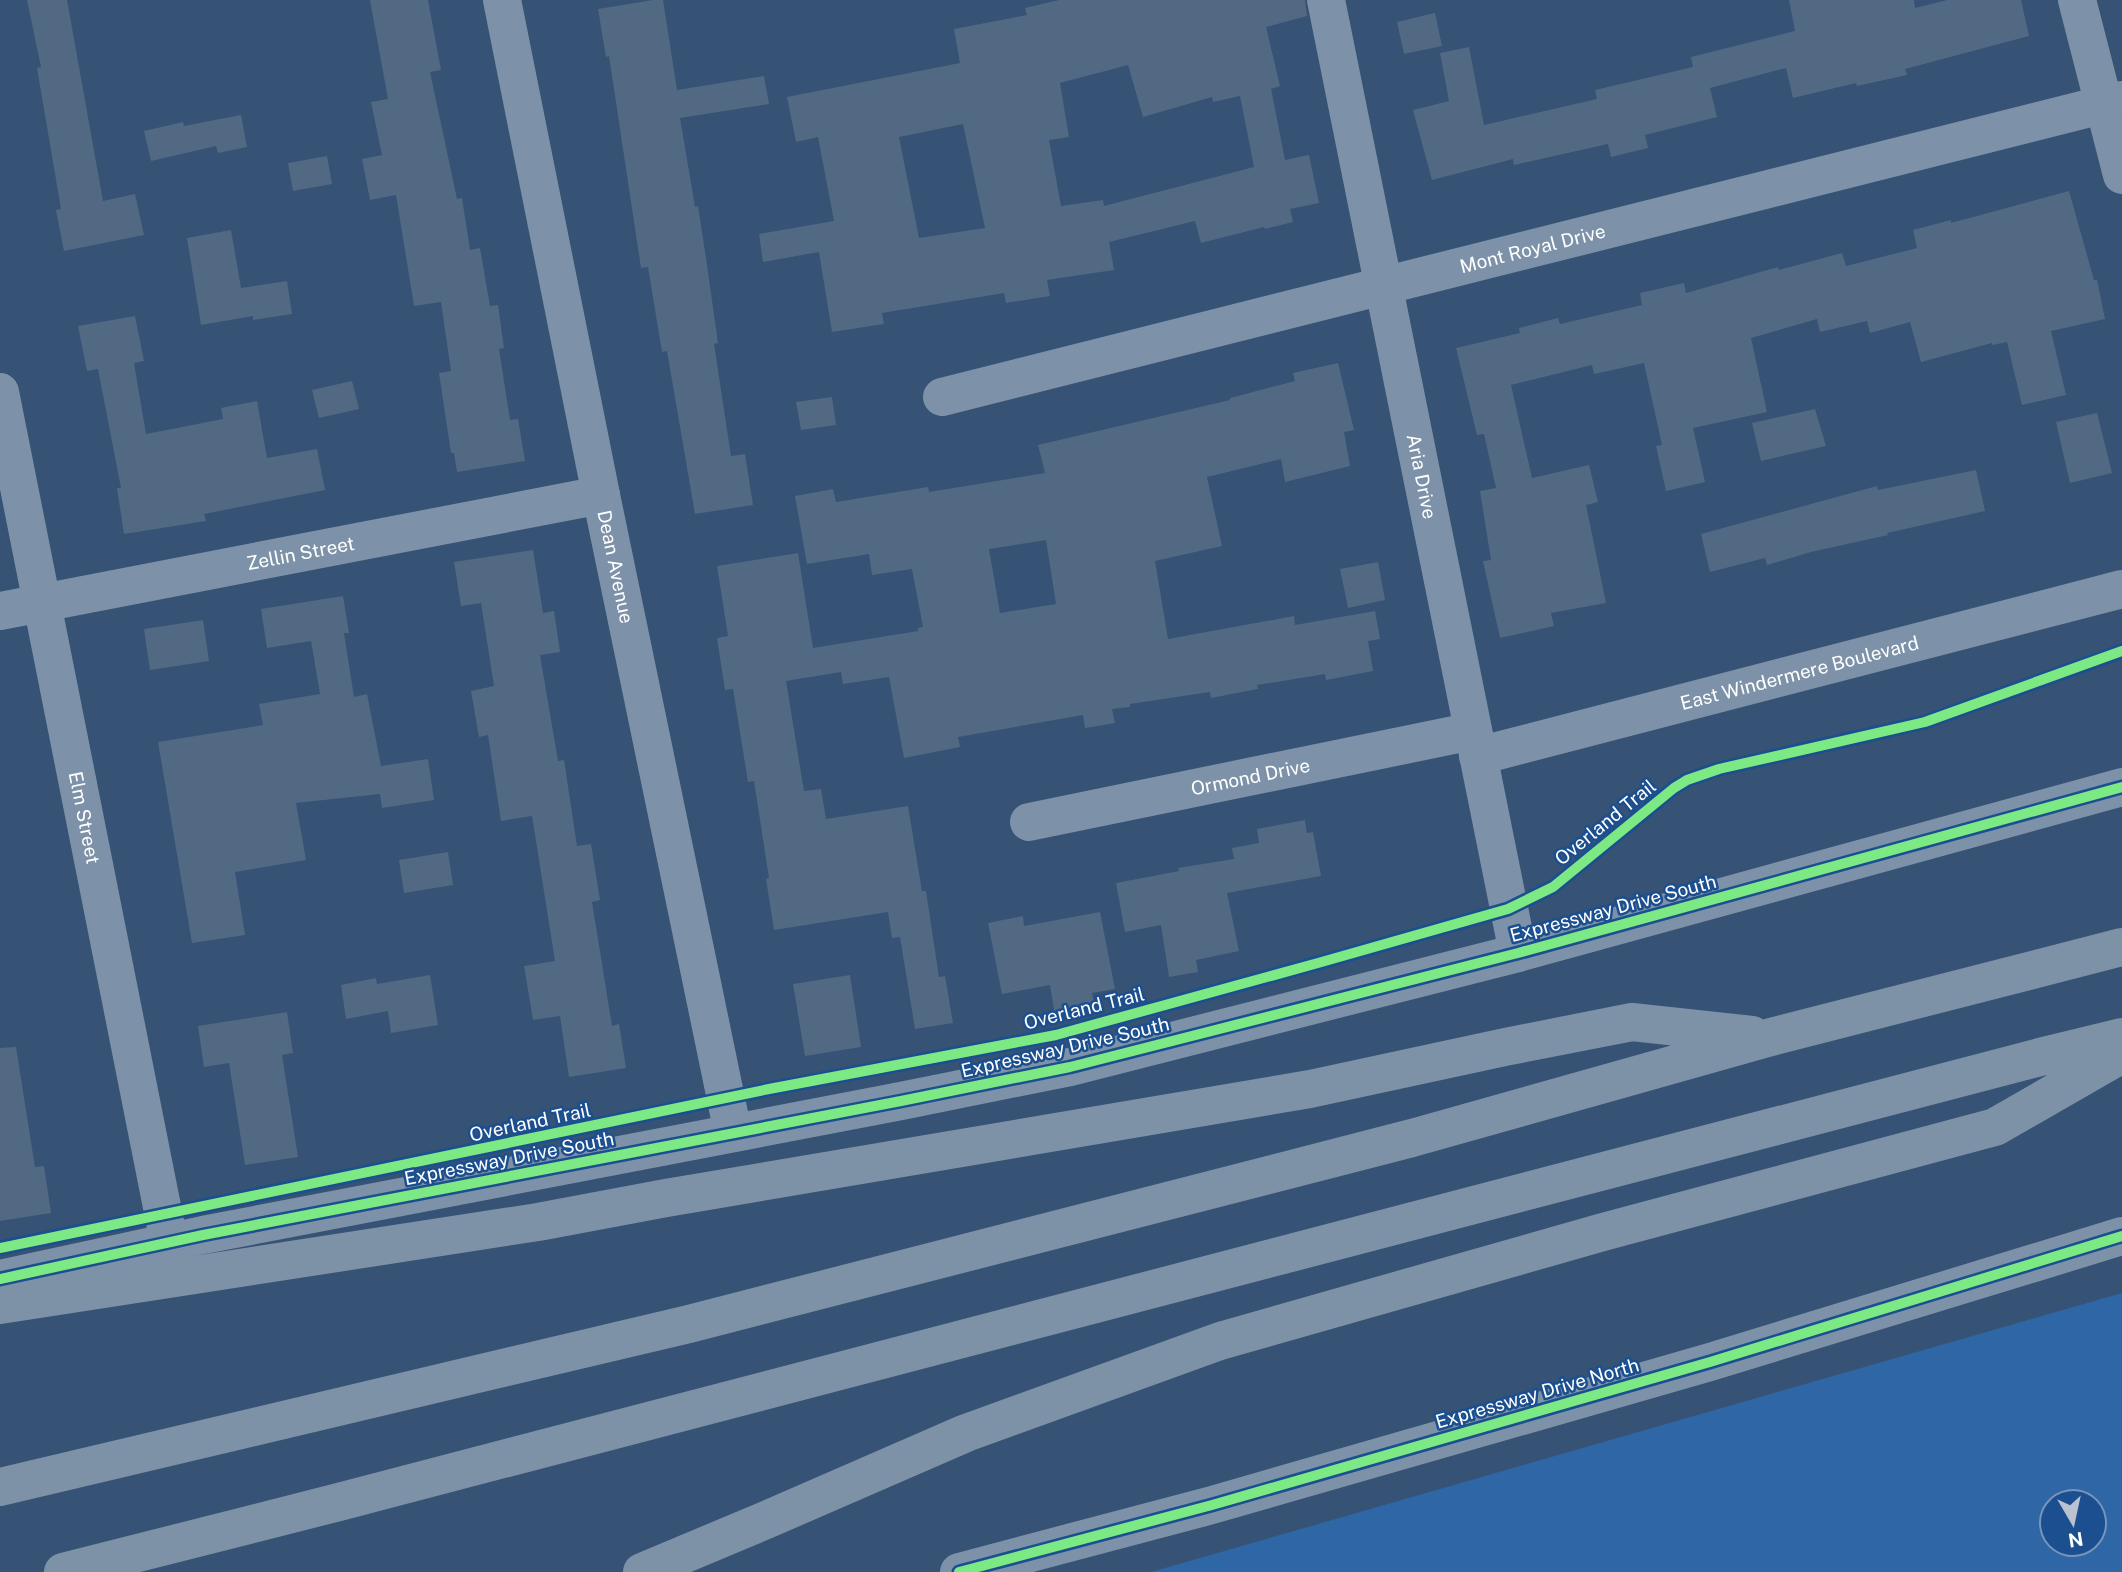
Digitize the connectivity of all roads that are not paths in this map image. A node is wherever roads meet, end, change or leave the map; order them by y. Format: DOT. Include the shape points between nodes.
graph roads {
  1 [pos="502,0"];
  2 [pos="1326,0"];
  3 [pos="2077,0"];
  4 [pos="2113,103"];
  5 [pos="2122,175"];
  6 [pos="1383,286"];
  7 [pos="0,392"];
  8 [pos="942,397"];
  9 [pos="601,495"];
  10 [pos="2122,589"];
  11 [pos="41,603"];
  12 [pos="0,611"];
  13 [pos="1475,744"];
  14 [pos="2122,786"];
  15 [pos="1029,822"];
  16 [pos="2122,947"];
  17 [pos="1518,953"];
  18 [pos="1771,1037"];
  19 [pos="2122,1037"];
  20 [pos="2122,1054"];
  21 [pos="733,1133"];
  22 [pos="2122,1236"];
  23 [pos="169,1242"];
  24 [pos="0,1279"];
  25 [pos="0,1305"];
  26 [pos="0,1488"];
  27 [pos="63,1572"];
  28 [pos="642,1572"];
  29 [pos="959,1572"];
  1 -- 9 [label="street, Dean Avenue"];
  2 -- 6 [label="street, Aria Drive"];
  3 -- 4 [label="street"];
  4 -- 5 [label="street"];
  4 -- 6 [label="street, Mont Royal Drive"];
  6 -- 8 [label="street, Mont Royal Drive"];
  6 -- 13 [label="street, Aria Drive"];
  7 -- 11 [label="street, Elm Street"];
  9 -- 11 [label="street, Zellin Street"];
  9 -- 21 [label="street, Dean Avenue"];
  10 -- 13 [label="street, East Windermere Boulevard"];
  11 -- 12 [label="street, Zellin Street"];
  11 -- 23 [label="street, Elm Street"];
  13 -- 15 [label="street, Ormond Drive"];
  13 -- 17 [label="street, Aria Drive"];
  14 -- 17 [label="street, Expressway Drive South"];
  16 -- 18 [label="highway"];
  17 -- 21 [label="street, Expressway Drive South" via="1070,1067"];
  18 -- 25 [label="highway" via="1632,1021 1310,1089 538,1222"];
  18 -- 26 [label="highway" via="1412,1138 702,1320"];
  19 -- 27 [label="highway"];
  20 -- 28 [label="highway" via="1994,1127 1220,1342 965,1433"];
  21 -- 23 [label="street, Expressway Drive South"];
  22 -- 29 [label="street, Expressway Drive North" via="1710,1362 1212,1505"];
  23 -- 24 [label="street, Expressway Drive South"];
}
